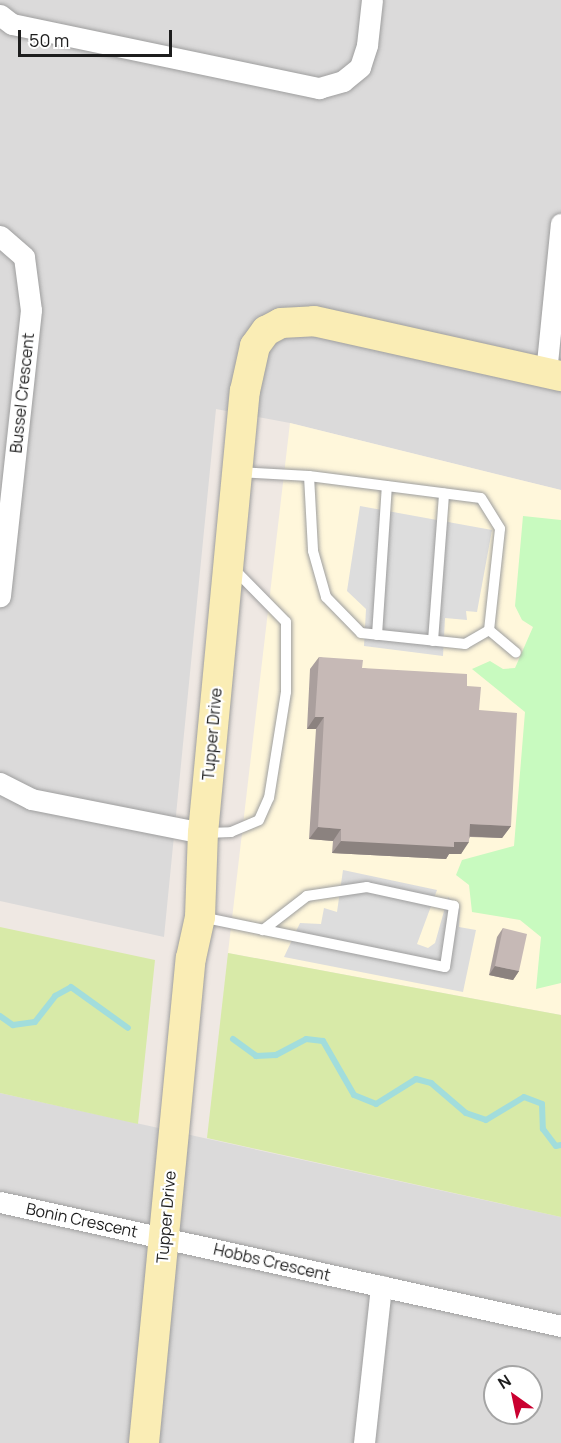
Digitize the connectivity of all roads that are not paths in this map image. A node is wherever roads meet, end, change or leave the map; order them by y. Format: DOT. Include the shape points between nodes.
graph roads {
  1 [pos="372,0"];
  2 [pos="0,15"];
  3 [pos="561,224"];
  4 [pos="0,236"];
  5 [pos="554,375"];
  6 [pos="238,471"];
  7 [pos="309,476"];
  8 [pos="387,486"];
  9 [pos="444,493"];
  10 [pos="228,564"];
  11 [pos="0,597"];
  12 [pos="489,630"];
  13 [pos="377,635"];
  14 [pos="433,641"];
  15 [pos="516,653"];
  16 [pos="0,783"];
  17 [pos="202,833"];
  18 [pos="200,917"];
  19 [pos="263,930"];
  20 [pos="0,1202"];
  21 [pos="164,1237"];
  22 [pos="381,1286"];
  23 [pos="561,1326"];
  24 [pos="144,1443"];
  25 [pos="364,1443"];
  1 -- 2 [label="street" via="367,45 360,67 342,81 319,88 24,27"];
  3 -- 5 [label="street"];
  4 -- 11 [label="street, Bussel Crescent" via="24,257 31,310"];
  5 -- 6 [label="street, Tupper Drive" via="314,321 281,323 261,339 249,364"];
  6 -- 7 [label="lane"];
  6 -- 10 [label="street, Tupper Drive"];
  7 -- 8 [label="lane"];
  7 -- 13 [label="lane" via="313,550 326,597 360,633"];
  8 -- 9 [label="lane"];
  8 -- 13 [label="lane"];
  9 -- 12 [label="lane" via="481,498 500,529"];
  9 -- 14 [label="lane"];
  10 -- 17 [label="street, Tupper Drive"];
  10 -- 17 [label="lane" via="286,622 286,692 269,798 259,819 231,832"];
  12 -- 14 [label="lane" via="465,644"];
  12 -- 15 [label="lane"];
  13 -- 14 [label="lane"];
  16 -- 17 [label="street" via="32,799"];
  17 -- 18 [label="street, Tupper Drive"];
  18 -- 19 [label="lane"];
  18 -- 21 [label="street, Tupper Drive" via="191,958"];
  19 -- 19 [label="lane" via="445,968 454,906 367,887 307,896"];
  20 -- 21 [label="street, Bonin Crescent"];
  21 -- 22 [label="street, Hobbs Crescent"];
  21 -- 24 [label="street, Tupper Drive"];
  22 -- 23 [label="street, Hobbs Crescent"];
  22 -- 25 [label="street"];
}
